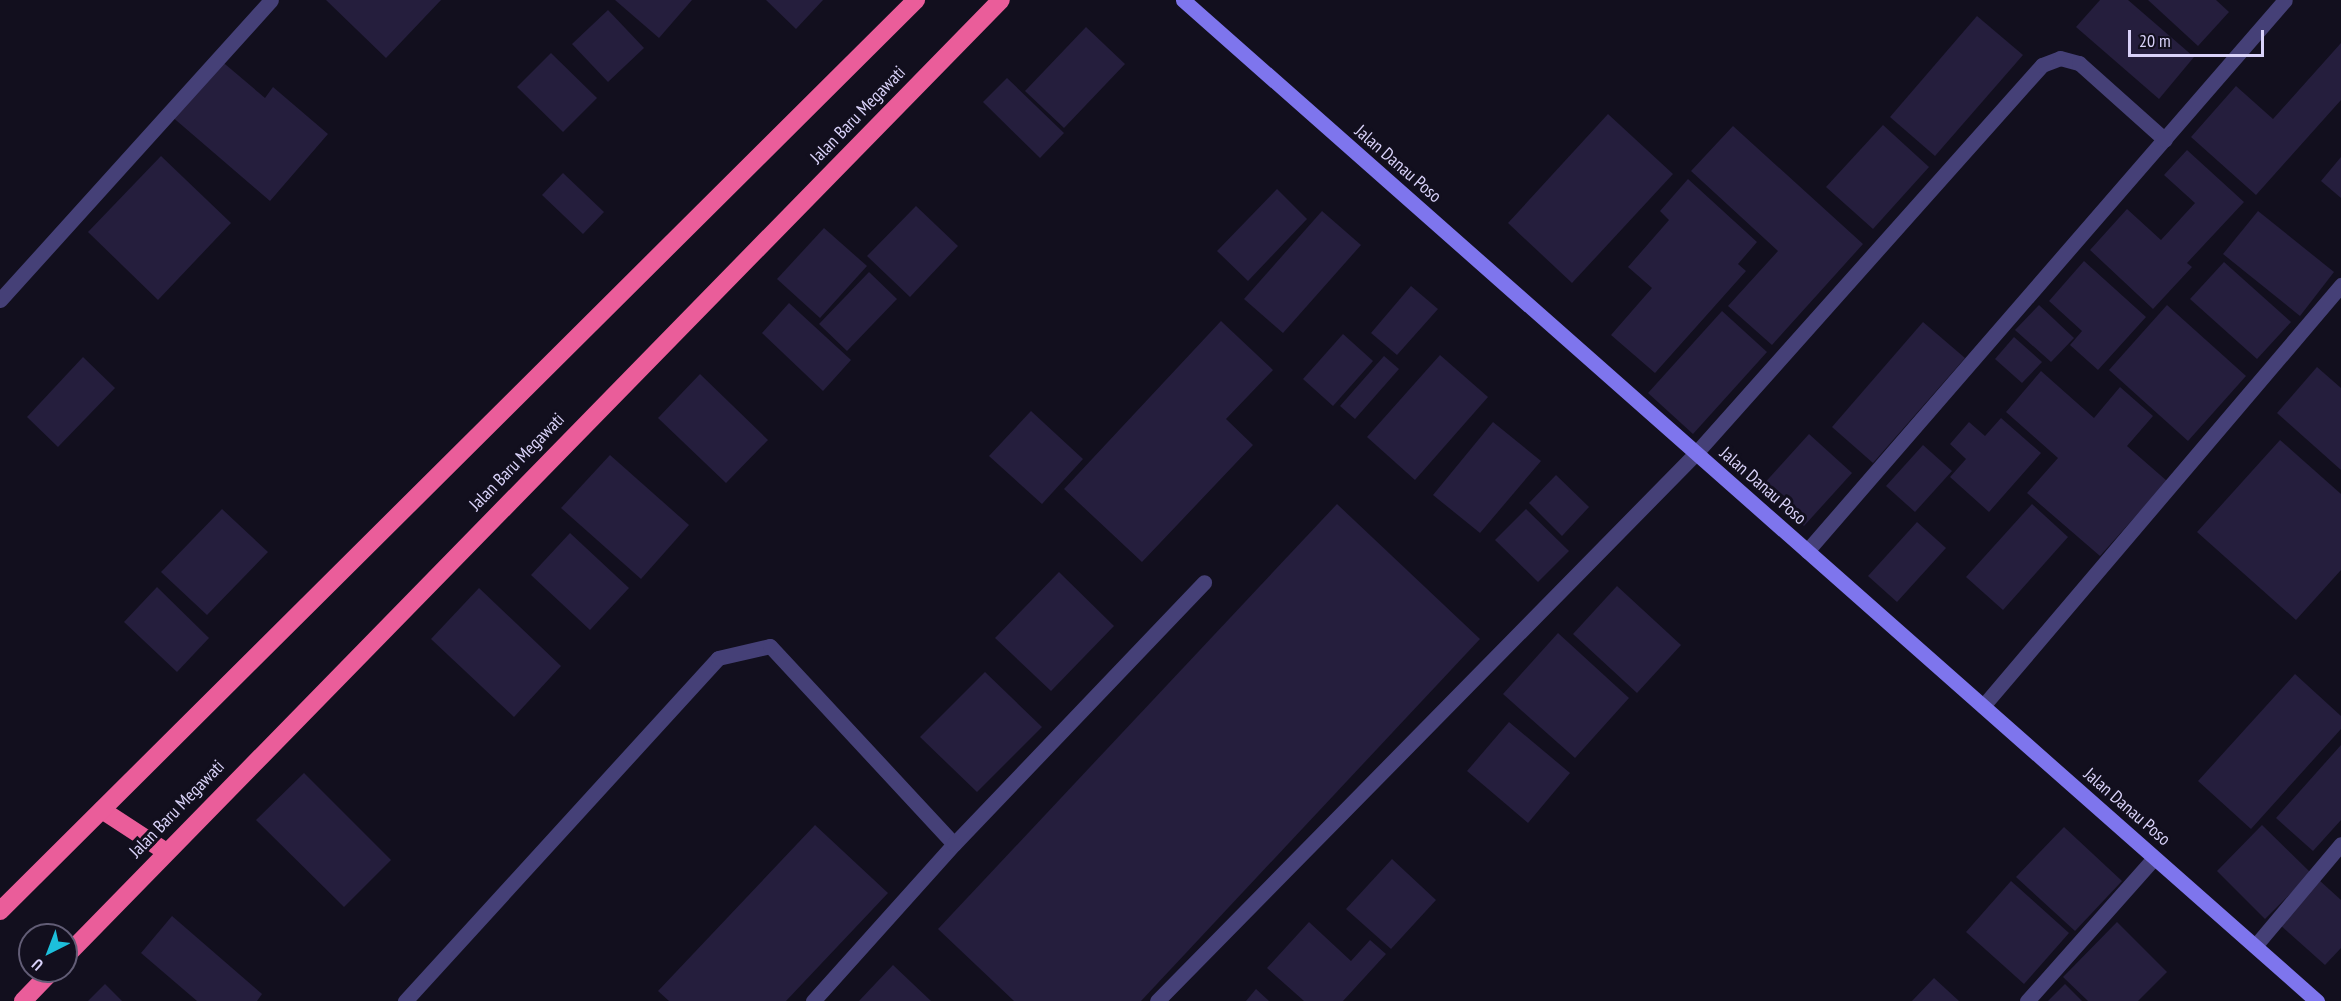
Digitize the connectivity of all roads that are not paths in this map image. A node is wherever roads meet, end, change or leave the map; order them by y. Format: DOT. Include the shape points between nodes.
graph roads {
  1 [pos="271,0"];
  2 [pos="916,0"];
  3 [pos="1001,0"];
  4 [pos="1183,0"];
  5 [pos="2285,0"];
  6 [pos="2165,140"];
  7 [pos="2341,285"];
  8 [pos="0,300"];
  9 [pos="1696,453"];
  10 [pos="1807,551"];
  11 [pos="1204,582"];
  12 [pos="1983,706"];
  13 [pos="102,810"];
  14 [pos="954,844"];
  15 [pos="2341,844"];
  16 [pos="165,851"];
  17 [pos="2154,858"];
  18 [pos="0,911"];
  19 [pos="78,943"];
  20 [pos="2255,946"];
  21 [pos="40,983"];
  22 [pos="23,1001"];
  23 [pos="405,1001"];
  24 [pos="813,1001"];
  25 [pos="1157,1001"];
  26 [pos="2027,1001"];
  27 [pos="2317,1001"];
  1 -- 8 [label="street"];
  2 -- 13 [label="highway"];
  3 -- 16 [label="highway, Jalan Baru Megawati"];
  4 -- 9 [label="street, Jalan Danau Poso"];
  5 -- 6 [label="street"];
  6 -- 9 [label="street" via="2079,63 2060,57 2042,65"];
  6 -- 10 [label="street"];
  7 -- 12 [label="street"];
  9 -- 10 [label="street, Jalan Danau Poso"];
  9 -- 25 [label="street"];
  10 -- 12 [label="street, Jalan Danau Poso"];
  11 -- 14 [label="street"];
  12 -- 17 [label="street, Jalan Danau Poso"];
  13 -- 16 [label="highway"];
  13 -- 18 [label="highway"];
  14 -- 23 [label="street" via="770,646 718,658"];
  14 -- 24 [label="street"];
  15 -- 20 [label="street"];
  16 -- 19 [label="highway, Jalan Baru Megawati"];
  17 -- 20 [label="street, Jalan Danau Poso"];
  17 -- 26 [label="street"];
  20 -- 27 [label="street, Jalan Danau Poso"];
  21 -- 22 [label="highway"];
}
